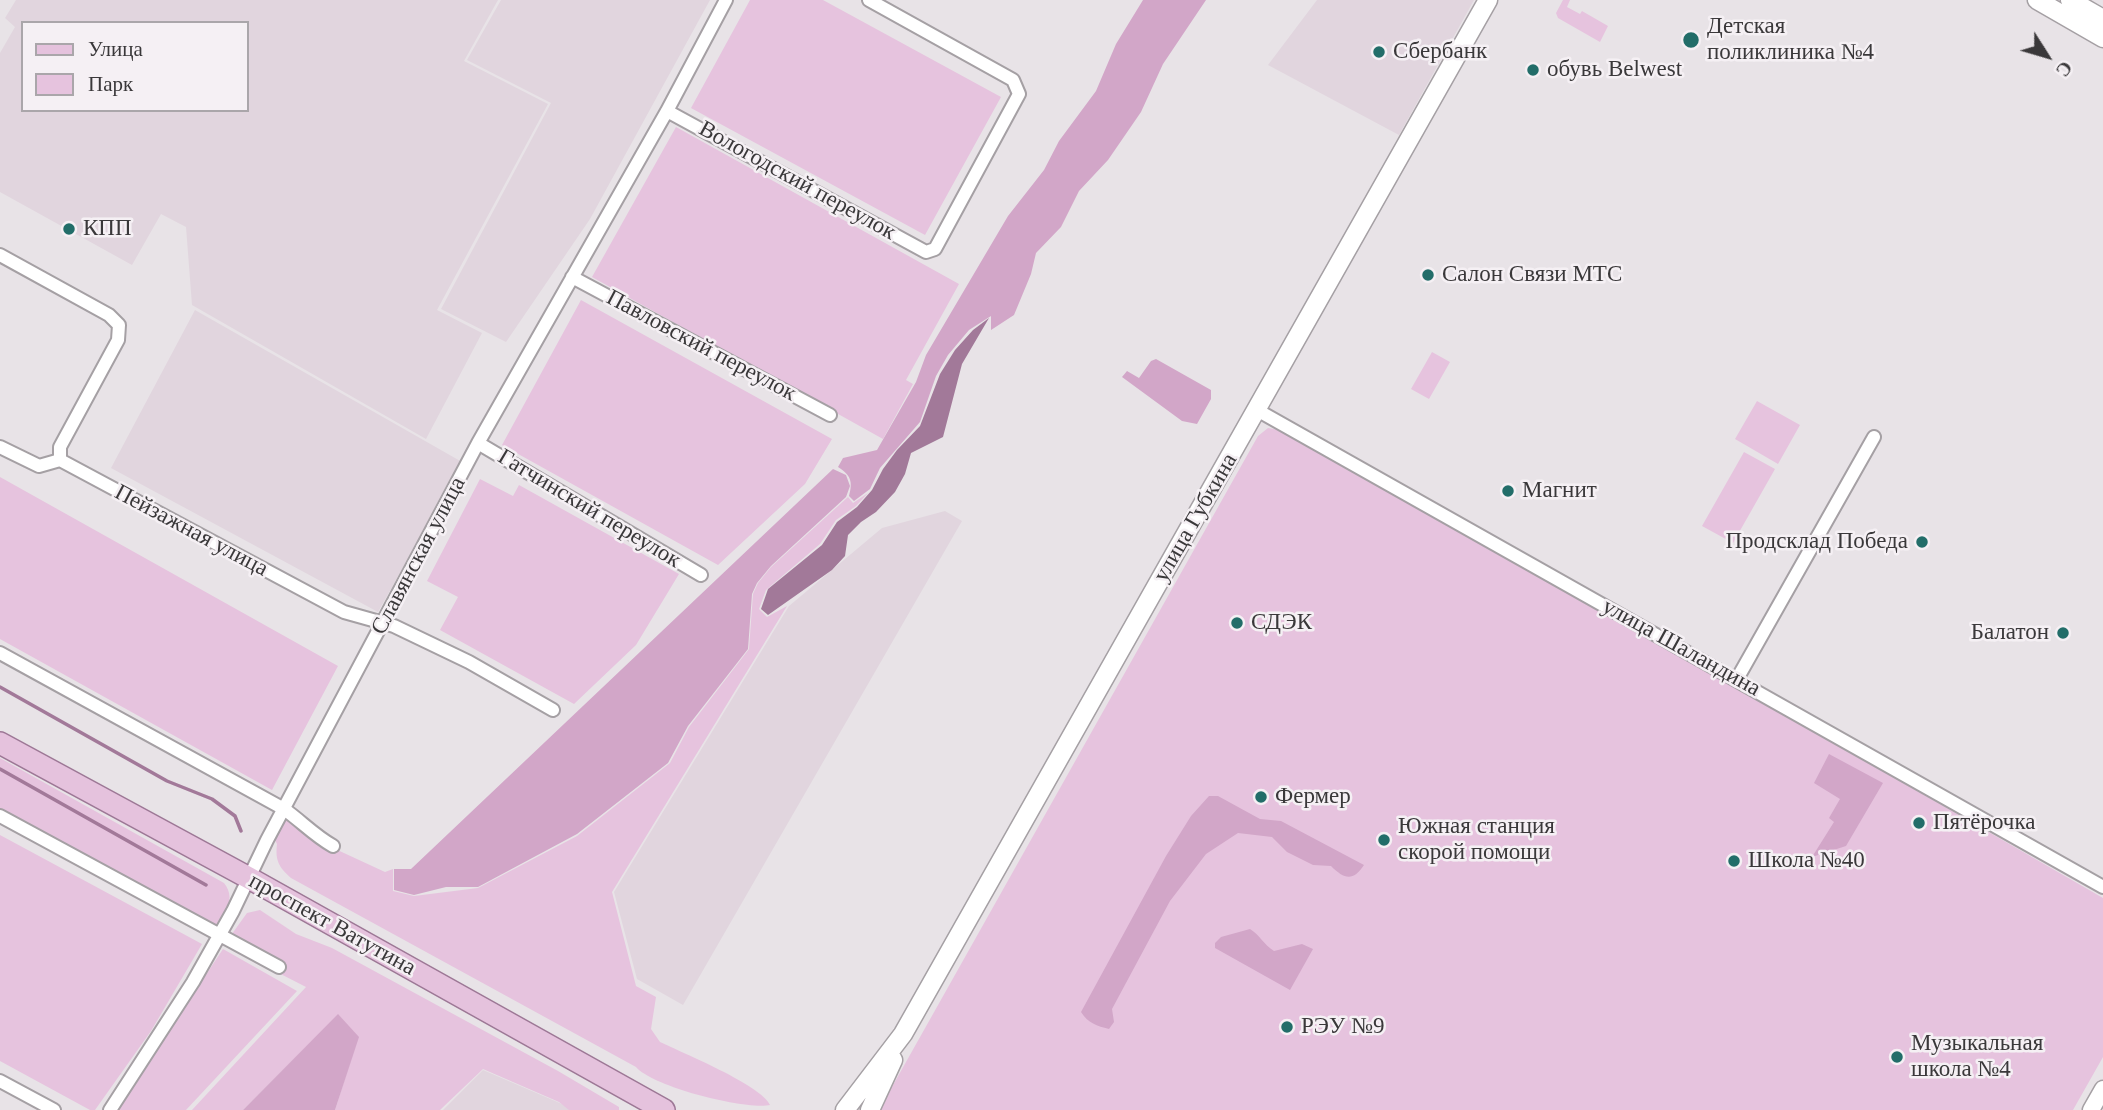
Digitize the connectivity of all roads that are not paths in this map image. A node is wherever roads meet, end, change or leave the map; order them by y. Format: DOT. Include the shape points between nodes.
graph roads {
  1 [pos="726,0"];
  2 [pos="869,0"];
  3 [pos="1488,0"];
  4 [pos="2037,0"];
  5 [pos="2070,0"];
  6 [pos="2103,19"];
  7 [pos="2103,38"];
  8 [pos="667,111"];
  9 [pos="0,255"];
  10 [pos="572,277"];
  11 [pos="1257,410"];
  12 [pos="830,415"];
  13 [pos="1874,437"];
  14 [pos="478,443"];
  15 [pos="0,447"];
  16 [pos="60,460"];
  17 [pos="701,575"];
  18 [pos="384,622"];
  19 [pos="0,653"];
  20 [pos="1737,679"];
  21 [pos="553,710"];
  22 [pos="0,743"];
  23 [pos="284,809"];
  24 [pos="0,816"];
  25 [pos="333,846"];
  26 [pos="249,878"];
  27 [pos="2103,887"];
  28 [pos="220,934"];
  29 [pos="279,967"];
  30 [pos="903,1034"];
  31 [pos="0,1081"];
  32 [pos="2103,1089"];
  33 [pos="54,1110"];
  34 [pos="110,1110"];
  35 [pos="664,1110"];
  36 [pos="845,1110"];
  37 [pos="870,1110"];
  38 [pos="2091,1110"];
  1 -- 8 [label="street, Славянская улица"];
  2 -- 8 [label="street, Вологодский переулок" via="1013,80 1019,94 935,249 926,252"];
  3 -- 11 [label="main road, улица Губкина"];
  4 -- 7 [label="main road"];
  5 -- 6 [label="main road"];
  8 -- 10 [label="street, Славянская улица"];
  9 -- 16 [label="street" via="109,315 119,325 118,340 60,447"];
  10 -- 12 [label="street, Павловский переулок"];
  10 -- 14 [label="street, Славянская улица"];
  11 -- 20 [label="street, улица Шаландина"];
  11 -- 30 [label="main road, улица Губкина"];
  13 -- 20 [label="street"];
  14 -- 17 [label="street, Гатчинский переулок"];
  14 -- 18 [label="street, Славянская улица"];
  15 -- 16 [label="street, Пейзажная улица" via="39,466"];
  16 -- 18 [label="street, Пейзажная улица" via="344,612"];
  18 -- 21 [label="street, Пейзажная улица" via="469,662"];
  18 -- 23 [label="street, Славянская улица"];
  19 -- 23 [label="street"];
  20 -- 27 [label="street, улица Шаландина"];
  22 -- 26 [label="main road, проспект Ватутина"];
  23 -- 25 [label="street"];
  23 -- 26 [label="street, Славянская улица"];
  24 -- 28 [label="street"];
  26 -- 28 [label="street, Славянская улица"];
  26 -- 35 [label="main road, проспект Ватутина"];
  28 -- 29 [label="street"];
  28 -- 34 [label="street, Славянская улица"];
  30 -- 36 [label="main road, улица Губкина"];
  30 -- 37 [label="main road, улица Губкина"];
  31 -- 33 [label="street"];
  32 -- 38 [label="street"];
}
